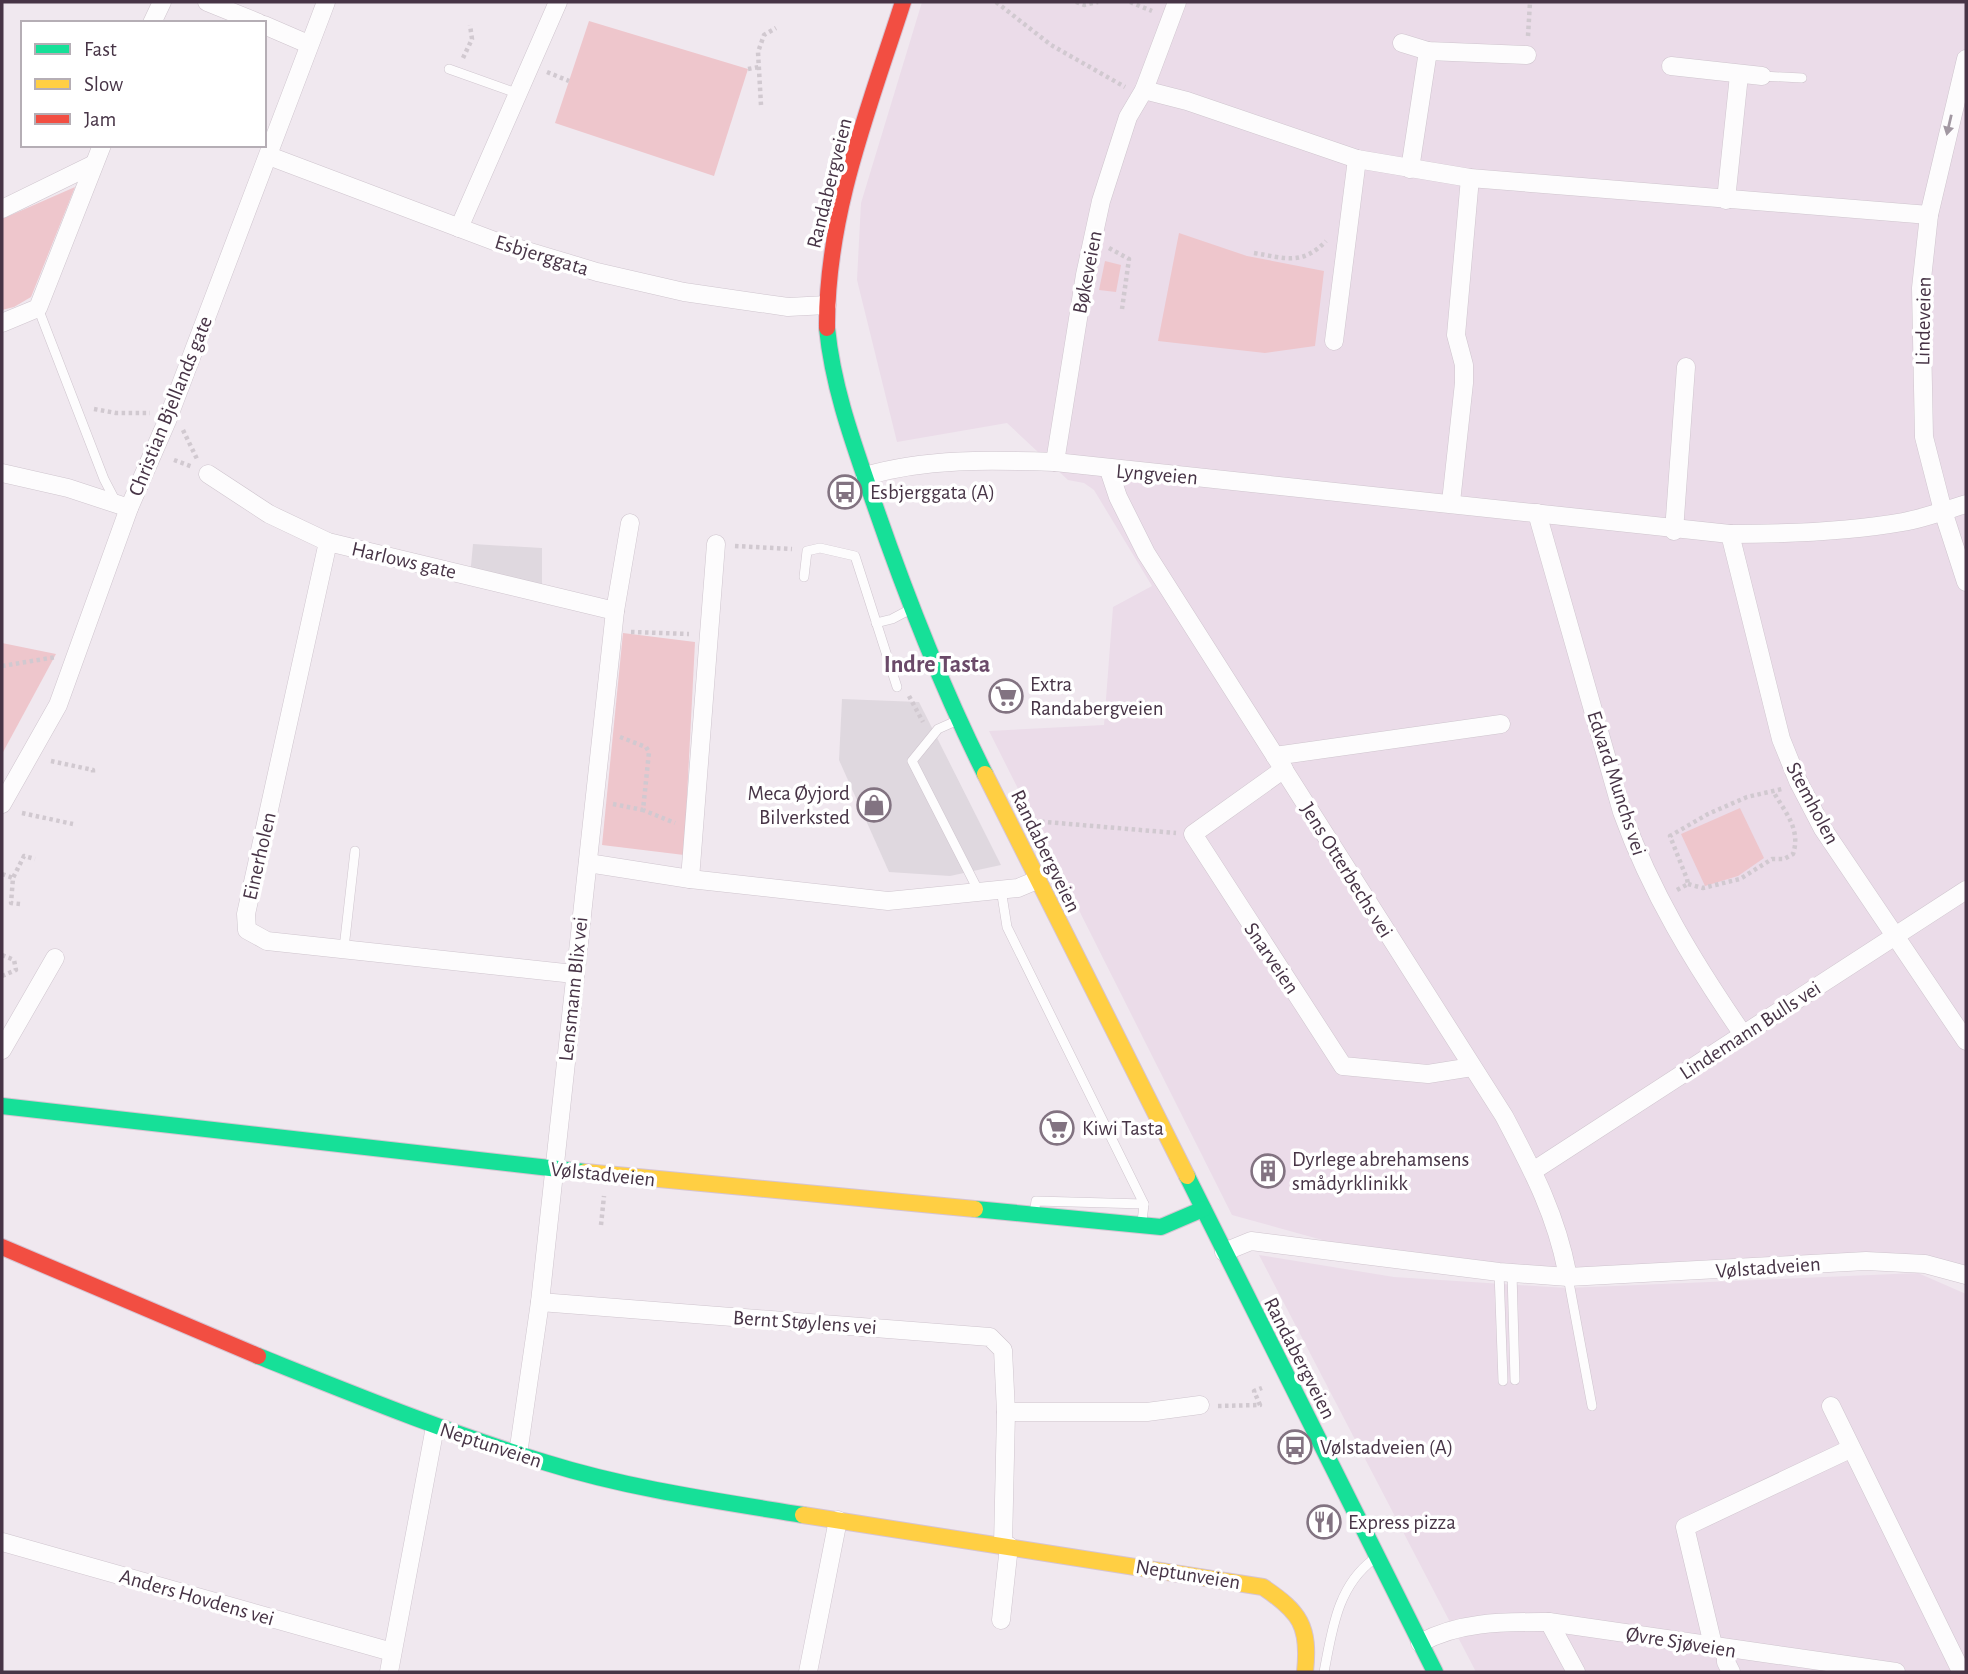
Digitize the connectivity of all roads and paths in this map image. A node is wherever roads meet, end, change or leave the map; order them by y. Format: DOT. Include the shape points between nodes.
graph roads {
  1 [pos="162,2"];
  2 [pos="207,2"];
  3 [pos="326,2"];
  4 [pos="558,2"];
  5 [pos="903,2"];
  6 [pos="996,2"];
  7 [pos="1076,2"];
  8 [pos="1098,2"];
  9 [pos="1177,2"];
  10 [pos="1530,2"];
  11 [pos="153,21"];
  12 [pos="254,21"];
  13 [pos="470,25"];
  14 [pos="266,26"];
  15 [pos="776,28"];
  16 [pos="1402,43"];
  17 [pos="309,44"];
  18 [pos="1428,51"];
  19 [pos="1527,55"];
  20 [pos="1966,59"];
  21 [pos="1671,66"];
  22 [pos="759,67"];
  23 [pos="748,69"];
  24 [pos="453,71"];
  25 [pos="1739,75"];
  26 [pos="1762,76"];
  27 [pos="1802,78"];
  28 [pos="1144,90"];
  29 [pos="519,94"];
  30 [pos="761,105"];
  31 [pos="101,147"];
  32 [pos="269,156"];
  33 [pos="1357,159"];
  34 [pos="94,164"];
  35 [pos="1410,169"];
  36 [pos="1470,178"];
  37 [pos="1726,200"];
  38 [pos="2,209"];
  39 [pos="1350,214"];
  40 [pos="1929,215"];
  41 [pos="460,228"];
  42 [pos="1092,241"];
  43 [pos="1254,253"];
  44 [pos="827,305"];
  45 [pos="38,308"];
  46 [pos="1122,309"];
  47 [pos="2,323"];
  48 [pos="1335,341"];
  49 [pos="1686,367"];
  50 [pos="76,405"];
  51 [pos="167,421"];
  52 [pos="1055,462"];
  53 [pos="1109,470"];
  54 [pos="2,474"];
  55 [pos="208,474"];
  56 [pos="865,476"];
  57 [pos="1451,502"];
  58 [pos="1966,504"];
  59 [pos="123,506"];
  60 [pos="1943,511"];
  61 [pos="1537,513"];
  62 [pos="631,523"];
  63 [pos="1674,531"];
  64 [pos="1730,534"];
  65 [pos="328,542"];
  66 [pos="716,544"];
  67 [pos="807,551"];
  68 [pos="804,578"];
  69 [pos="1966,582"];
  70 [pos="911,609"];
  71 [pos="615,611"];
  72 [pos="876,623"];
  73 [pos="613,630"];
  74 [pos="710,630"];
  75 [pos="75,654"];
  76 [pos="2,666"];
  77 [pos="897,687"];
  78 [pos="958,720"];
  79 [pos="1501,724"];
  80 [pos="601,734"];
  81 [pos="930,739"];
  82 [pos="51,761"];
  83 [pos="1280,762"];
  84 [pos="93,773"];
  85 [pos="1798,781"];
  86 [pos="1774,793"];
  87 [pos="595,802"];
  88 [pos="2,804"];
  89 [pos="643,810"];
  90 [pos="22,813"];
  91 [pos="1030,821"];
  92 [pos="73,824"];
  93 [pos="694,833"];
  94 [pos="1193,834"];
  95 [pos="355,851"];
  96 [pos="35,859"];
  97 [pos="588,863"];
  98 [pos="2,874"];
  99 [pos="13,878"];
  100 [pos="690,879"];
  101 [pos="1037,880"];
  102 [pos="1688,884"];
  103 [pos="1001,889"];
  104 [pos="1966,890"];
  105 [pos="979,892"];
  106 [pos="1658,898"];
  107 [pos="20,904"];
  108 [pos="1894,937"];
  109 [pos="344,948"];
  110 [pos="2,956"];
  111 [pos="55,958"];
  112 [pos="574,974"];
  113 [pos="2,976"];
  114 [pos="1742,1033"];
  115 [pos="1966,1041"];
  116 [pos="2,1050"];
  117 [pos="1472,1067"];
  118 [pos="2,1106"];
  119 [pos="554,1169"];
  120 [pos="1533,1171"];
  121 [pos="1144,1204"];
  122 [pos="1203,1209"];
  123 [pos="1034,1215"];
  124 [pos="1142,1225"];
  125 [pos="2,1247"];
  126 [pos="1224,1252"];
  127 [pos="1506,1273"];
  128 [pos="1966,1275"];
  129 [pos="1568,1277"];
  130 [pos="540,1303"];
  131 [pos="1515,1380"];
  132 [pos="1503,1381"];
  133 [pos="1262,1388"];
  134 [pos="1200,1405"];
  135 [pos="1592,1406"];
  136 [pos="1831,1406"];
  137 [pos="1006,1412"];
  138 [pos="435,1427"];
  139 [pos="1850,1448"];
  140 [pos="518,1454"];
  141 [pos="838,1520"];
  142 [pos="2,1542"];
  143 [pos="1006,1545"];
  144 [pos="1377,1557"];
  145 [pos="1001,1620"];
  146 [pos="1549,1622"];
  147 [pos="1420,1643"];
  148 [pos="1720,1647"];
  149 [pos="392,1652"];
  150 [pos="389,1672"];
  151 [pos="808,1672"];
  152 [pos="1305,1672"];
  153 [pos="1324,1672"];
  154 [pos="1435,1672"];
  155 [pos="1576,1672"];
  156 [pos="1731,1672"];
  157 [pos="1896,1672"];
  158 [pos="1966,1672"];
  1 -- 11 [label="street"];
  2 -- 12 [label="street"];
  3 -- 17 [label="street, Christian Bjellands gate"];
  4 -- 29 [label="street"];
  5 -- 44 [label="street, Randabergveien" via="838,216"];
  6 -- 28 [label="path" via="1051,45 1124,87"];
  7 -- 8 [label="path"];
  9 -- 28 [label="street, Bøkeveien"];
  10 -- 19 [label="path"];
  13 -- 24 [label="path" via="472,39"];
  14 -- 17 [label="street"];
  15 -- 22 [label="path" via="764,35"];
  16 -- 18 [label="street"];
  17 -- 32 [label="street, Christian Bjellands gate"];
  18 -- 19 [label="street"];
  18 -- 35 [label="street"];
  20 -- 40 [label="street, Lindeveien, one-way"];
  21 -- 25 [label="street"];
  22 -- 23 [label="path"];
  22 -- 30 [label="path"];
  24 -- 29 [label="lane"];
  25 -- 26 [label="street"];
  25 -- 37 [label="street"];
  26 -- 27 [label="lane"];
  28 -- 33 [label="street"];
  28 -- 42 [label="street, Bøkeveien" via="1128,117 1111,166"];
  29 -- 41 [label="street"];
  31 -- 34 [label="street"];
  32 -- 41 [label="street, Esbjerggata"];
  32 -- 51 [label="street, Christian Bjellands gate"];
  33 -- 35 [label="street"];
  33 -- 39 [label="street"];
  34 -- 38 [label="street"];
  34 -- 45 [label="street"];
  35 -- 36 [label="street"];
  36 -- 37 [label="street"];
  36 -- 57 [label="street" via="1455,335 1464,383"];
  37 -- 40 [label="street"];
  39 -- 43 [label="path" via="1315,253 1298,260"];
  39 -- 48 [label="street"];
  40 -- 60 [label="street, Lindeveien" via="1921,288 1924,437"];
  41 -- 44 [label="street, Esbjerggata" via="597,272 684,292 788,307"];
  42 -- 46 [label="path" via="1129,259"];
  42 -- 52 [label="street, Bøkeveien"];
  44 -- 56 [label="street, Randabergveien" via="835,376"];
  45 -- 47 [label="street"];
  45 -- 50 [label="lane"];
  49 -- 63 [label="street"];
  50 -- 51 [label="path" via="116,414 146,411"];
  50 -- 59 [label="lane"];
  51 -- 55 [label="path" via="185,431"];
  51 -- 59 [label="street, Christian Bjellands gate"];
  52 -- 53 [label="street, Lyngveien"];
  52 -- 56 [label="street, Lyngveien" via="938,462"];
  53 -- 57 [label="street, Lyngveien"];
  53 -- 83 [label="street, Jens Otterbechs vei" via="1146,553"];
  54 -- 59 [label="street"];
  55 -- 65 [label="street, Harlows gate" via="269,514"];
  56 -- 70 [label="street, Randabergveien"];
  57 -- 61 [label="street, Lyngveien"];
  58 -- 60 [label="street, Lyngveien"];
  59 -- 75 [label="street, Christian Bjellands gate"];
  60 -- 64 [label="street, Lyngveien" via="1906,522 1816,533"];
  60 -- 69 [label="street, Lindeveien"];
  61 -- 63 [label="street, Lyngveien"];
  61 -- 106 [label="street, Edvard Munchs vei" via="1622,812"];
  62 -- 71 [label="street, Lensmann Blix vei"];
  63 -- 64 [label="street, Lyngveien"];
  64 -- 85 [label="street, Stemholen" via="1781,739"];
  65 -- 71 [label="street, Harlows gate"];
  65 -- 109 [label="street, Einerholen" via="246,914 247,930 267,941"];
  66 -- 67 [label="path"];
  66 -- 74 [label="street"];
  67 -- 68 [label="lane"];
  67 -- 72 [label="lane" via="820,548 855,556"];
  70 -- 72 [label="lane"];
  70 -- 78 [label="street, Randabergveien"];
  71 -- 73 [label="street, Lensmann Blix vei"];
  72 -- 77 [label="lane"];
  73 -- 74 [label="path" via="683,636"];
  73 -- 80 [label="street, Lensmann Blix vei"];
  74 -- 93 [label="street"];
  75 -- 76 [label="path"];
  75 -- 88 [label="street, Christian Bjellands gate" via="58,705"];
  77 -- 81 [label="path" via="913,700"];
  78 -- 81 [label="lane" via="938,729"];
  78 -- 101 [label="street, Randabergveien"];
  79 -- 83 [label="street"];
  80 -- 87 [label="street, Lensmann Blix vei"];
  80 -- 89 [label="path" via="646,747"];
  81 -- 105 [label="lane" via="912,761"];
  82 -- 84 [label="path"];
  83 -- 94 [label="street"];
  83 -- 117 [label="street, Jens Otterbechs vei"];
  85 -- 86 [label="path"];
  85 -- 108 [label="street, Stemholen"];
  86 -- 102 [label="path" via="1738,802 1670,836"];
  86 -- 102 [label="path" via="1794,826 1797,843 1793,854 1772,859 1740,879 1703,888"];
  87 -- 89 [label="path"];
  87 -- 97 [label="street, Lensmann Blix vei"];
  89 -- 93 [label="path"];
  90 -- 92 [label="path"];
  91 -- 94 [label="path"];
  93 -- 100 [label="street"];
  94 -- 117 [label="street, Snarveien" via="1343,1066 1427,1074"];
  95 -- 109 [label="lane"];
  96 -- 99 [label="path" via="24,856"];
  97 -- 100 [label="street"];
  97 -- 112 [label="street, Lensmann Blix vei"];
  98 -- 99 [label="path"];
  99 -- 107 [label="path" via="11,903"];
  100 -- 105 [label="street" via="888,901"];
  101 -- 103 [label="street"];
  101 -- 122 [label="street, Randabergveien"];
  102 -- 106 [label="path"];
  103 -- 105 [label="street"];
  103 -- 121 [label="lane" via="1007,927"];
  104 -- 108 [label="street, Lindemann Bulls vei"];
  106 -- 114 [label="street, Edvard Munchs vei"];
  108 -- 114 [label="street, Lindemann Bulls vei"];
  108 -- 115 [label="street, Stemholen"];
  109 -- 112 [label="street, Einerholen"];
  110 -- 113 [label="path" via="14,960 16,970"];
  111 -- 116 [label="street"];
  112 -- 119 [label="street, Lensmann Blix vei"];
  114 -- 120 [label="street, Lindemann Bulls vei"];
  117 -- 120 [label="street, Jens Otterbechs vei"];
  118 -- 119 [label="street, Vølstadveien"];
  119 -- 123 [label="street, Vølstadveien"];
  119 -- 130 [label="street, Lensmann Blix vei"];
  120 -- 129 [label="street, Jens Otterbechs vei" via="1560,1235"];
  121 -- 123 [label="lane" via="1036,1201"];
  121 -- 124 [label="lane"];
  122 -- 124 [label="street, Vølstadveien" via="1161,1227"];
  122 -- 126 [label="street, Randabergveien"];
  123 -- 124 [label="street, Vølstadveien"];
  125 -- 138 [label="street, Neptunveien"];
  126 -- 127 [label="street, Vølstadveien" via="1251,1241"];
  126 -- 144 [label="street, Randabergveien"];
  127 -- 129 [label="street, Vølstadveien"];
  127 -- 131 [label="lane"];
  127 -- 132 [label="lane"];
  128 -- 129 [label="street, Vølstadveien" via="1925,1264 1877,1261"];
  129 -- 135 [label="lane"];
  130 -- 137 [label="street, Bernt Støylens vei" via="983,1335 1003,1350"];
  130 -- 140 [label="street, Lensmann Blix vei"];
  133 -- 134 [label="path" via="1254,1391 1260,1405"];
  134 -- 137 [label="street" via="1147,1412"];
  136 -- 139 [label="street"];
  137 -- 143 [label="street, Bernt Støylens vei"];
  138 -- 140 [label="street, Neptunveien"];
  138 -- 149 [label="street"];
  139 -- 148 [label="street" via="1685,1527"];
  139 -- 158 [label="street" via="1959,1667"];
  140 -- 141 [label="street, Neptunveien" via="673,1493"];
  141 -- 143 [label="street, Neptunveien"];
  141 -- 151 [label="street"];
  142 -- 149 [label="street, Anders Hovdens vei"];
  143 -- 145 [label="street"];
  143 -- 152 [label="street, Neptunveien" via="1263,1587 1280,1598 1305,1626 1309,1644"];
  144 -- 147 [label="street, Randabergveien"];
  144 -- 153 [label="lane" via="1359,1570 1335,1612"];
  146 -- 147 [label="street, Øvre Sjøveien" via="1497,1622 1443,1631"];
  146 -- 148 [label="street, Øvre Sjøveien"];
  146 -- 155 [label="street"];
  147 -- 154 [label="street, Randabergveien"];
  148 -- 156 [label="street"];
  148 -- 157 [label="street, Øvre Sjøveien"];
  149 -- 150 [label="street"];
}
